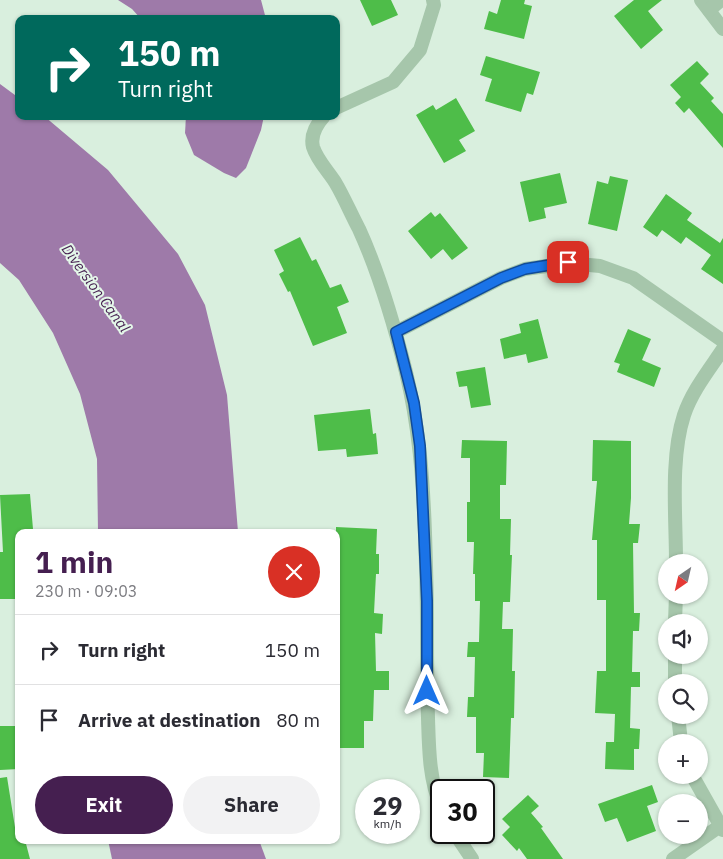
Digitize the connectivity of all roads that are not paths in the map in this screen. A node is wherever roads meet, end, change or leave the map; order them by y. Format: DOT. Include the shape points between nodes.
graph roads {
  1 [pos="433,0"];
  2 [pos="721,0"];
  3 [pos="705,5"];
  4 [pos="723,29"];
  5 [pos="340,106"];
  6 [pos="321,120"];
  7 [pos="396,332"];
  8 [pos="723,341"];
  9 [pos="723,349"];
  10 [pos="676,554"];
  11 [pos="433,779"];
  12 [pos="697,784"];
  13 [pos="722,828"];
  14 [pos="462,844"];
  15 [pos="472,859"];
  16 [pos="673,859"];
  1 -- 5 [label="street" via="420,50 393,82"];
  2 -- 3 [label="street"];
  3 -- 4 [label="street"];
  6 -- 7 [label="street" via="312,137 314,148 359,229 376,268"];
  7 -- 8 [label="street" via="501,278 525,269 568,262 600,266 632,278"];
  7 -- 11 [label="street" via="414,403 420,446"];
  9 -- 10 [label="street" via="691,399 680,430 676,451"];
  12 -- 13 [label="street"];
  13 -- 16 [label="street"];
  14 -- 15 [label="street"];
}
